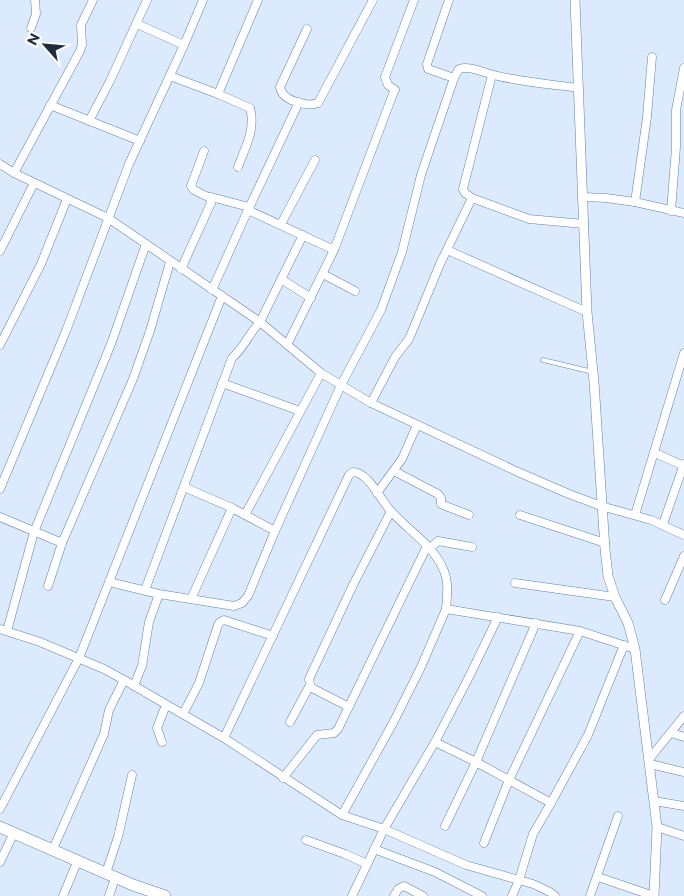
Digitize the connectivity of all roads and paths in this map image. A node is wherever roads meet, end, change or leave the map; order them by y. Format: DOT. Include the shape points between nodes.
graph roads {
  1 [pos="35,0"];
  2 [pos="93,0"];
  3 [pos="147,0"];
  4 [pos="203,0"];
  5 [pos="258,0"];
  6 [pos="373,0"];
  7 [pos="414,0"];
  8 [pos="449,0"];
  9 [pos="575,0"];
  10 [pos="137,24"];
  11 [pos="31,28"];
  12 [pos="307,29"];
  13 [pos="184,45"];
  14 [pos="652,58"];
  15 [pos="684,68"];
  16 [pos="492,75"];
  17 [pos="170,76"];
  18 [pos="454,78"];
  19 [pos="578,88"];
  20 [pos="218,94"];
  21 [pos="299,102"];
  22 [pos="50,105"];
  23 [pos="89,121"];
  24 [pos="140,141"];
  25 [pos="204,151"];
  26 [pos="315,160"];
  27 [pos="0,164"];
  28 [pos="238,167"];
  29 [pos="14,173"];
  30 [pos="34,183"];
  31 [pos="211,197"];
  32 [pos="472,198"];
  33 [pos="583,198"];
  34 [pos="67,199"];
  35 [pos="635,202"];
  36 [pos="248,210"];
  37 [pos="671,211"];
  38 [pos="684,213"];
  39 [pos="108,218"];
  40 [pos="281,224"];
  41 [pos="584,224"];
  42 [pos="303,235"];
  43 [pos="146,244"];
  44 [pos="334,250"];
  45 [pos="447,250"];
  46 [pos="0,252"];
  47 [pos="170,262"];
  48 [pos="182,269"];
  49 [pos="323,274"];
  50 [pos="281,279"];
  51 [pos="212,290"];
  52 [pos="355,291"];
  53 [pos="222,296"];
  54 [pos="311,298"];
  55 [pos="586,312"];
  56 [pos="260,322"];
  57 [pos="0,345"];
  58 [pos="287,345"];
  59 [pos="683,358"];
  60 [pos="544,360"];
  61 [pos="593,372"];
  62 [pos="321,373"];
  63 [pos="222,383"];
  64 [pos="341,385"];
  65 [pos="371,403"];
  66 [pos="300,411"];
  67 [pos="417,425"];
  68 [pos="655,453"];
  69 [pos="684,465"];
  70 [pos="394,471"];
  71 [pos="184,487"];
  72 [pos="0,489"];
  73 [pos="377,493"];
  74 [pos="601,506"];
  75 [pos="232,508"];
  76 [pos="391,511"];
  77 [pos="244,515"];
  78 [pos="469,515"];
  79 [pos="520,515"];
  80 [pos="636,516"];
  81 [pos="0,518"];
  82 [pos="662,524"];
  83 [pos="275,531"];
  84 [pos="34,532"];
  85 [pos="684,535"];
  86 [pos="62,543"];
  87 [pos="605,543"];
  88 [pos="428,547"];
  89 [pos="472,547"];
  90 [pos="684,556"];
  91 [pos="109,582"];
  92 [pos="515,583"];
  93 [pos="48,586"];
  94 [pos="145,590"];
  95 [pos="159,594"];
  96 [pos="615,597"];
  97 [pos="190,599"];
  98 [pos="666,600"];
  99 [pos="446,609"];
  100 [pos="498,617"];
  101 [pos="536,623"];
  102 [pos="3,630"];
  103 [pos="580,631"];
  104 [pos="273,636"];
  105 [pos="624,645"];
  106 [pos="635,649"];
  107 [pos="79,658"];
  108 [pos="124,680"];
  109 [pos="310,685"];
  110 [pos="134,686"];
  111 [pos="166,705"];
  112 [pos="349,707"];
  113 [pos="183,714"];
  114 [pos="684,716"];
  115 [pos="290,722"];
  116 [pos="671,733"];
  117 [pos="684,737"];
  118 [pos="224,738"];
  119 [pos="162,742"];
  120 [pos="435,742"];
  121 [pos="650,761"];
  122 [pos="476,762"];
  123 [pos="684,772"];
  124 [pos="132,775"];
  125 [pos="283,778"];
  126 [pos="509,780"];
  127 [pos="654,801"];
  128 [pos="551,803"];
  129 [pos="684,806"];
  130 [pos="0,809"];
  131 [pos="342,815"];
  132 [pos="618,816"];
  133 [pos="445,826"];
  134 [pos="0,827"];
  135 [pos="657,828"];
  136 [pos="384,829"];
  137 [pos="0,835"];
  138 [pos="684,836"];
  139 [pos="12,839"];
  140 [pos="306,840"];
  141 [pos="484,844"];
  142 [pos="53,849"];
  143 [pos="374,850"];
  144 [pos="0,862"];
  145 [pos="367,864"];
  146 [pos="75,867"];
  147 [pos="106,873"];
  148 [pos="598,877"];
  149 [pos="519,880"];
  150 [pos="113,884"];
  151 [pos="62,896"];
  152 [pos="109,896"];
  153 [pos="143,896"];
  154 [pos="165,896"];
  155 [pos="352,896"];
  156 [pos="394,896"];
  157 [pos="423,896"];
  158 [pos="482,896"];
  159 [pos="512,896"];
  160 [pos="555,896"];
  161 [pos="590,896"];
  162 [pos="654,896"];
  1 -- 11 [label="street" via="36,14"];
  2 -- 22 [label="street" via="81,25 80,51"];
  3 -- 10 [label="street"];
  4 -- 13 [label="street"];
  5 -- 20 [label="street"];
  6 -- 21 [label="street" via="318,103 306,106"];
  7 -- 44 [label="street" via="385,77 395,90"];
  8 -- 18 [label="street" via="428,69"];
  9 -- 19 [label="street"];
  10 -- 13 [label="street"];
  10 -- 23 [label="street"];
  12 -- 21 [label="street" via="280,88 284,96"];
  13 -- 17 [label="street"];
  14 -- 35 [label="street"];
  15 -- 37 [label="street" via="676,110"];
  16 -- 18 [label="street" via="464,67"];
  16 -- 19 [label="street"];
  16 -- 32 [label="street" via="463,189"];
  17 -- 20 [label="street"];
  17 -- 24 [label="street"];
  18 -- 64 [label="street" via="421,175 392,282 381,310"];
  19 -- 33 [label="street"];
  20 -- 28 [label="street" via="248,106 252,114 251,132"];
  21 -- 36 [label="street"];
  22 -- 23 [label="street"];
  22 -- 29 [label="street"];
  23 -- 24 [label="street"];
  24 -- 39 [label="street"];
  25 -- 48 [label="street" via="191,186 210,198 211,203"];
  26 -- 40 [label="street"];
  27 -- 29 [label="street"];
  29 -- 30 [label="street"];
  30 -- 34 [label="street"];
  30 -- 46 [label="street"];
  31 -- 36 [label="street" via="249,207"];
  32 -- 41 [label="street" via="530,219"];
  32 -- 45 [label="street"];
  33 -- 35 [label="street"];
  33 -- 41 [label="street"];
  34 -- 39 [label="street"];
  34 -- 57 [label="street" via="41,264"];
  35 -- 37 [label="street"];
  36 -- 40 [label="street"];
  36 -- 51 [label="street"];
  37 -- 38 [label="street"];
  39 -- 43 [label="street"];
  39 -- 72 [label="street" via="66,331"];
  40 -- 42 [label="street"];
  41 -- 55 [label="street"];
  42 -- 44 [label="street"];
  42 -- 50 [label="street"];
  43 -- 47 [label="street"];
  43 -- 84 [label="street" via="111,344"];
  44 -- 49 [label="street"];
  45 -- 55 [label="street"];
  45 -- 65 [label="street" via="409,340 395,357"];
  47 -- 48 [label="street"];
  47 -- 86 [label="street" via="133,379"];
  48 -- 51 [label="street"];
  49 -- 52 [label="street"];
  49 -- 54 [label="street"];
  50 -- 54 [label="street"];
  50 -- 56 [label="street"];
  51 -- 53 [label="street"];
  53 -- 56 [label="street"];
  53 -- 91 [label="street"];
  54 -- 58 [label="street"];
  55 -- 61 [label="street"];
  56 -- 58 [label="street"];
  56 -- 63 [label="street" via="232,358"];
  58 -- 62 [label="street"];
  59 -- 68 [label="street"];
  60 -- 61 [label="lane"];
  61 -- 74 [label="street"];
  62 -- 64 [label="street"];
  62 -- 66 [label="street"];
  63 -- 66 [label="street"];
  63 -- 71 [label="street"];
  64 -- 65 [label="street"];
  64 -- 83 [label="street"];
  65 -- 67 [label="street"];
  66 -- 77 [label="street"];
  67 -- 70 [label="street"];
  67 -- 74 [label="street"];
  68 -- 69 [label="street"];
  68 -- 80 [label="street"];
  69 -- 82 [label="street"];
  70 -- 73 [label="street"];
  70 -- 78 [label="street" via="438,494 442,505"];
  71 -- 75 [label="street"];
  71 -- 94 [label="street"];
  73 -- 76 [label="street"];
  73 -- 104 [label="street" via="363,475 353,472 349,475"];
  74 -- 80 [label="street"];
  74 -- 87 [label="street"];
  75 -- 77 [label="street"];
  75 -- 97 [label="street"];
  76 -- 88 [label="street"];
  76 -- 109 [label="street" via="313,671"];
  77 -- 83 [label="street"];
  79 -- 87 [label="street"];
  80 -- 82 [label="street"];
  81 -- 84 [label="street"];
  82 -- 85 [label="street"];
  83 -- 97 [label="street" via="248,596 242,603 234,606"];
  84 -- 86 [label="street"];
  84 -- 102 [label="street"];
  86 -- 93 [label="street"];
  87 -- 96 [label="street" via="608,576"];
  88 -- 89 [label="street" via="438,541"];
  88 -- 99 [label="street" via="444,571 448,588"];
  88 -- 112 [label="street"];
  90 -- 98 [label="street"];
  91 -- 94 [label="street"];
  91 -- 107 [label="street"];
  92 -- 96 [label="street"];
  94 -- 95 [label="street"];
  95 -- 97 [label="street"];
  95 -- 110 [label="street"];
  96 -- 106 [label="street" via="628,623"];
  99 -- 100 [label="street"];
  99 -- 131 [label="street" via="393,723"];
  100 -- 101 [label="street"];
  100 -- 120 [label="street"];
  101 -- 103 [label="street"];
  101 -- 122 [label="street"];
  102 -- 107 [label="street"];
  103 -- 105 [label="street"];
  103 -- 126 [label="street"];
  104 -- 113 [label="street" via="224,620 220,622 199,683"];
  104 -- 118 [label="street"];
  105 -- 106 [label="street"];
  105 -- 128 [label="street" via="588,735"];
  106 -- 121 [label="street"];
  107 -- 108 [label="street"];
  107 -- 130 [label="street"];
  108 -- 110 [label="street"];
  108 -- 142 [label="street"];
  109 -- 112 [label="street"];
  109 -- 115 [label="street"];
  110 -- 111 [label="street"];
  111 -- 113 [label="street"];
  111 -- 119 [label="street" via="157,728"];
  112 -- 125 [label="street" via="334,733 317,735"];
  113 -- 118 [label="street"];
  114 -- 116 [label="street"];
  116 -- 117 [label="street"];
  116 -- 121 [label="street"];
  118 -- 125 [label="street"];
  120 -- 122 [label="street"];
  120 -- 136 [label="street"];
  121 -- 123 [label="street"];
  121 -- 127 [label="street"];
  122 -- 126 [label="street"];
  122 -- 133 [label="street"];
  124 -- 147 [label="street"];
  125 -- 131 [label="street"];
  126 -- 128 [label="street"];
  126 -- 141 [label="street"];
  127 -- 129 [label="street"];
  127 -- 135 [label="street"];
  128 -- 149 [label="street" via="532,834"];
  131 -- 136 [label="street"];
  132 -- 148 [label="street"];
  134 -- 142 [label="main road"];
  135 -- 138 [label="street"];
  135 -- 162 [label="street"];
  136 -- 143 [label="street"];
  136 -- 149 [label="street" via="466,866"];
  137 -- 139 [label="main road"];
  139 -- 144 [label="street"];
  139 -- 146 [label="main road"];
  140 -- 145 [label="street"];
  142 -- 147 [label="main road"];
  143 -- 145 [label="street"];
  143 -- 158 [label="street" via="435,872"];
  145 -- 155 [label="street"];
  146 -- 150 [label="main road"];
  146 -- 151 [label="street"];
  147 -- 154 [label="main road"];
  148 -- 161 [label="street"];
  148 -- 162 [label="street"];
  149 -- 159 [label="street"];
  149 -- 160 [label="street"];
  150 -- 152 [label="street"];
  150 -- 153 [label="main road"];
  156 -- 157 [label="street" via="404,886"];
}
